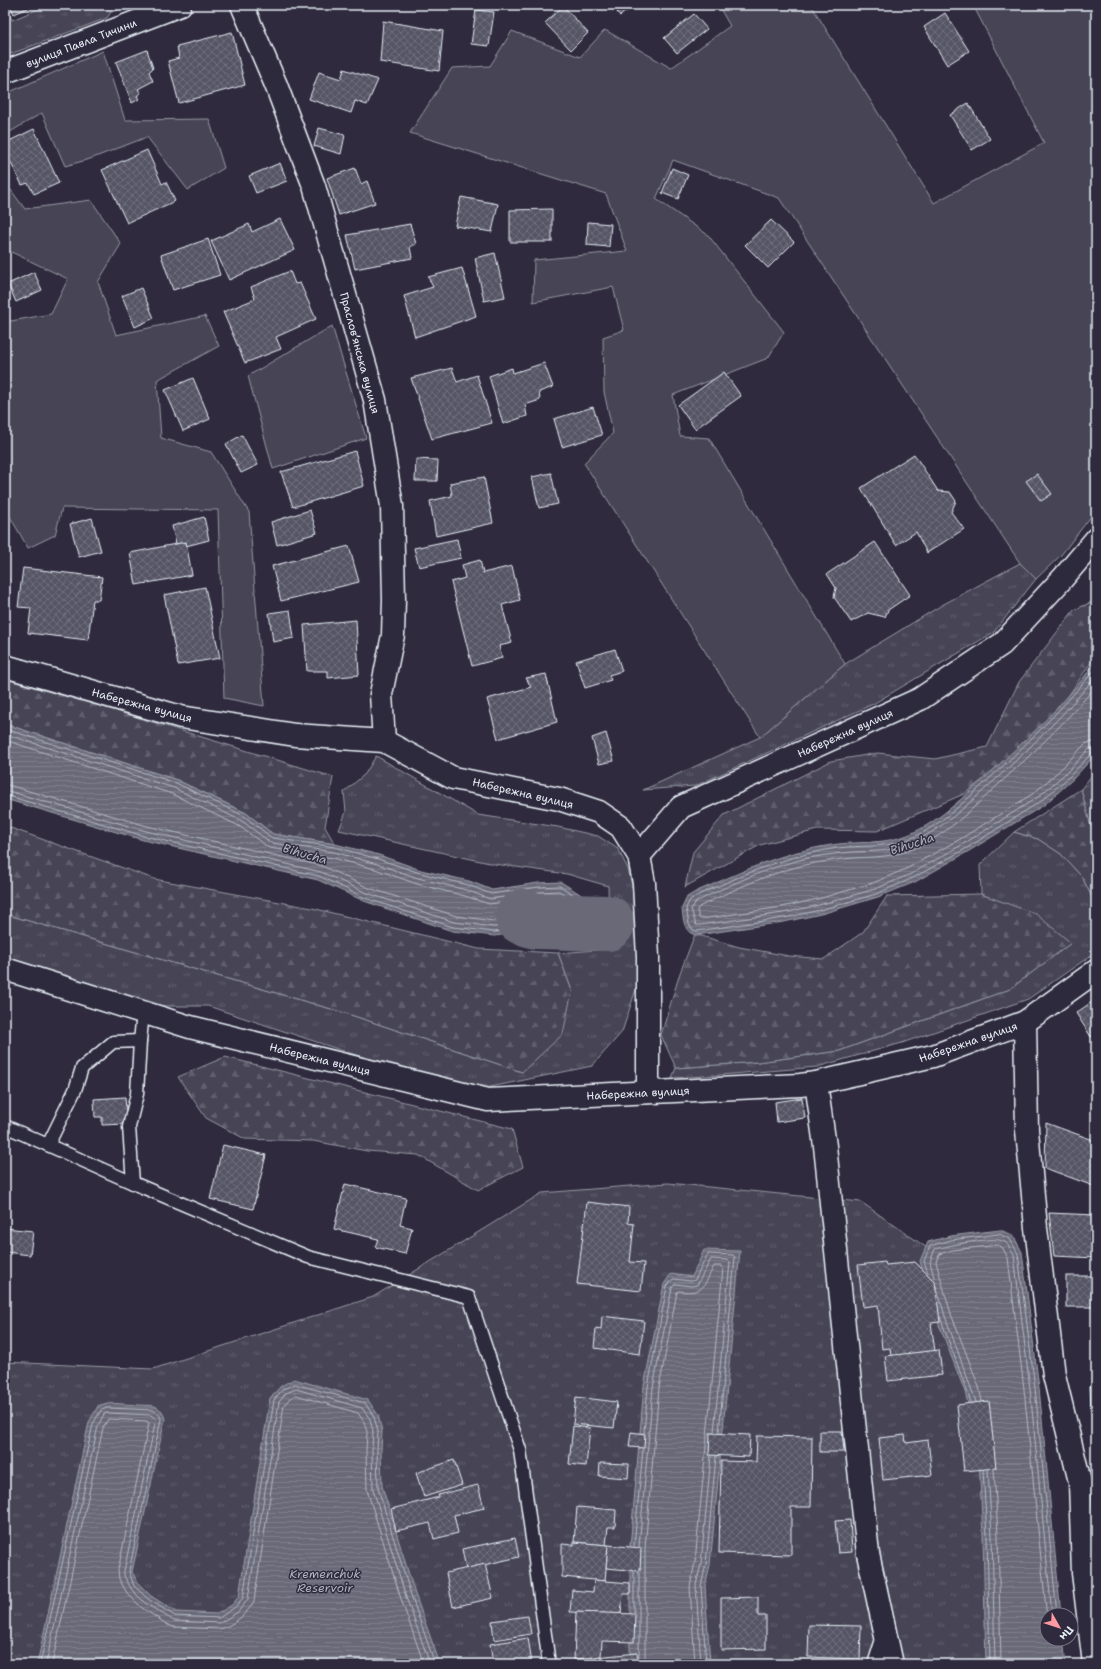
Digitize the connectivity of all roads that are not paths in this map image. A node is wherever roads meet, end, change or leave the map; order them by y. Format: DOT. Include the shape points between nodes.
graph roads {
  1 [pos="180,5"];
  2 [pos="243,5"];
  3 [pos="5,72"];
  4 [pos="1096,539"];
  5 [pos="5,666"];
  6 [pos="384,741"];
  7 [pos="639,856"];
  8 [pos="5,969"];
  9 [pos="1096,971"];
  10 [pos="143,1013"];
  11 [pos="1025,1022"];
  12 [pos="140,1041"];
  13 [pos="816,1082"];
  14 [pos="648,1092"];
  15 [pos="5,1126"];
  16 [pos="48,1145"];
  17 [pos="132,1183"];
  18 [pos="884,1631"];
  19 [pos="549,1664"];
  20 [pos="874,1664"];
  21 [pos="892,1664"];
  22 [pos="1094,1664"];
  1 -- 3 [label="street, вулиця Павла Тичини"];
  2 -- 6 [label="street, Прасловʼянська вулиця" via="314,186 375,400 392,506 393,635 381,694"];
  4 -- 7 [label="street, Набережна вулиця" via="1002,644 920,699 681,808"];
  5 -- 6 [label="street, Набережна вулиця" via="181,718 295,735"];
  6 -- 7 [label="street, Набережна вулиця" via="453,778 560,799 599,812 621,827"];
  7 -- 14 [label="street" via="644,883 648,957"];
  8 -- 10 [label="street, Набережна вулиця"];
  9 -- 11 [label="street, Набережна вулиця"];
  10 -- 12 [label="lane"];
  10 -- 14 [label="street, Набережна вулиця" via="190,1027 488,1100"];
  11 -- 13 [label="street, Набережна вулиця" via="933,1056"];
  11 -- 22 [label="street" via="1027,1130 1036,1228 1054,1375 1080,1482 1084,1573"];
  12 -- 16 [label="lane" via="113,1042 82,1068 76,1090"];
  12 -- 17 [label="lane" via="137,1094 130,1128"];
  13 -- 14 [label="street, Набережна вулиця" via="800,1085"];
  13 -- 18 [label="street" via="868,1554"];
  15 -- 16 [label="lane"];
  16 -- 17 [label="lane"];
  17 -- 19 [label="lane" via="308,1257 470,1298 520,1450"];
  18 -- 20 [label="lane"];
  18 -- 21 [label="street"];
}
